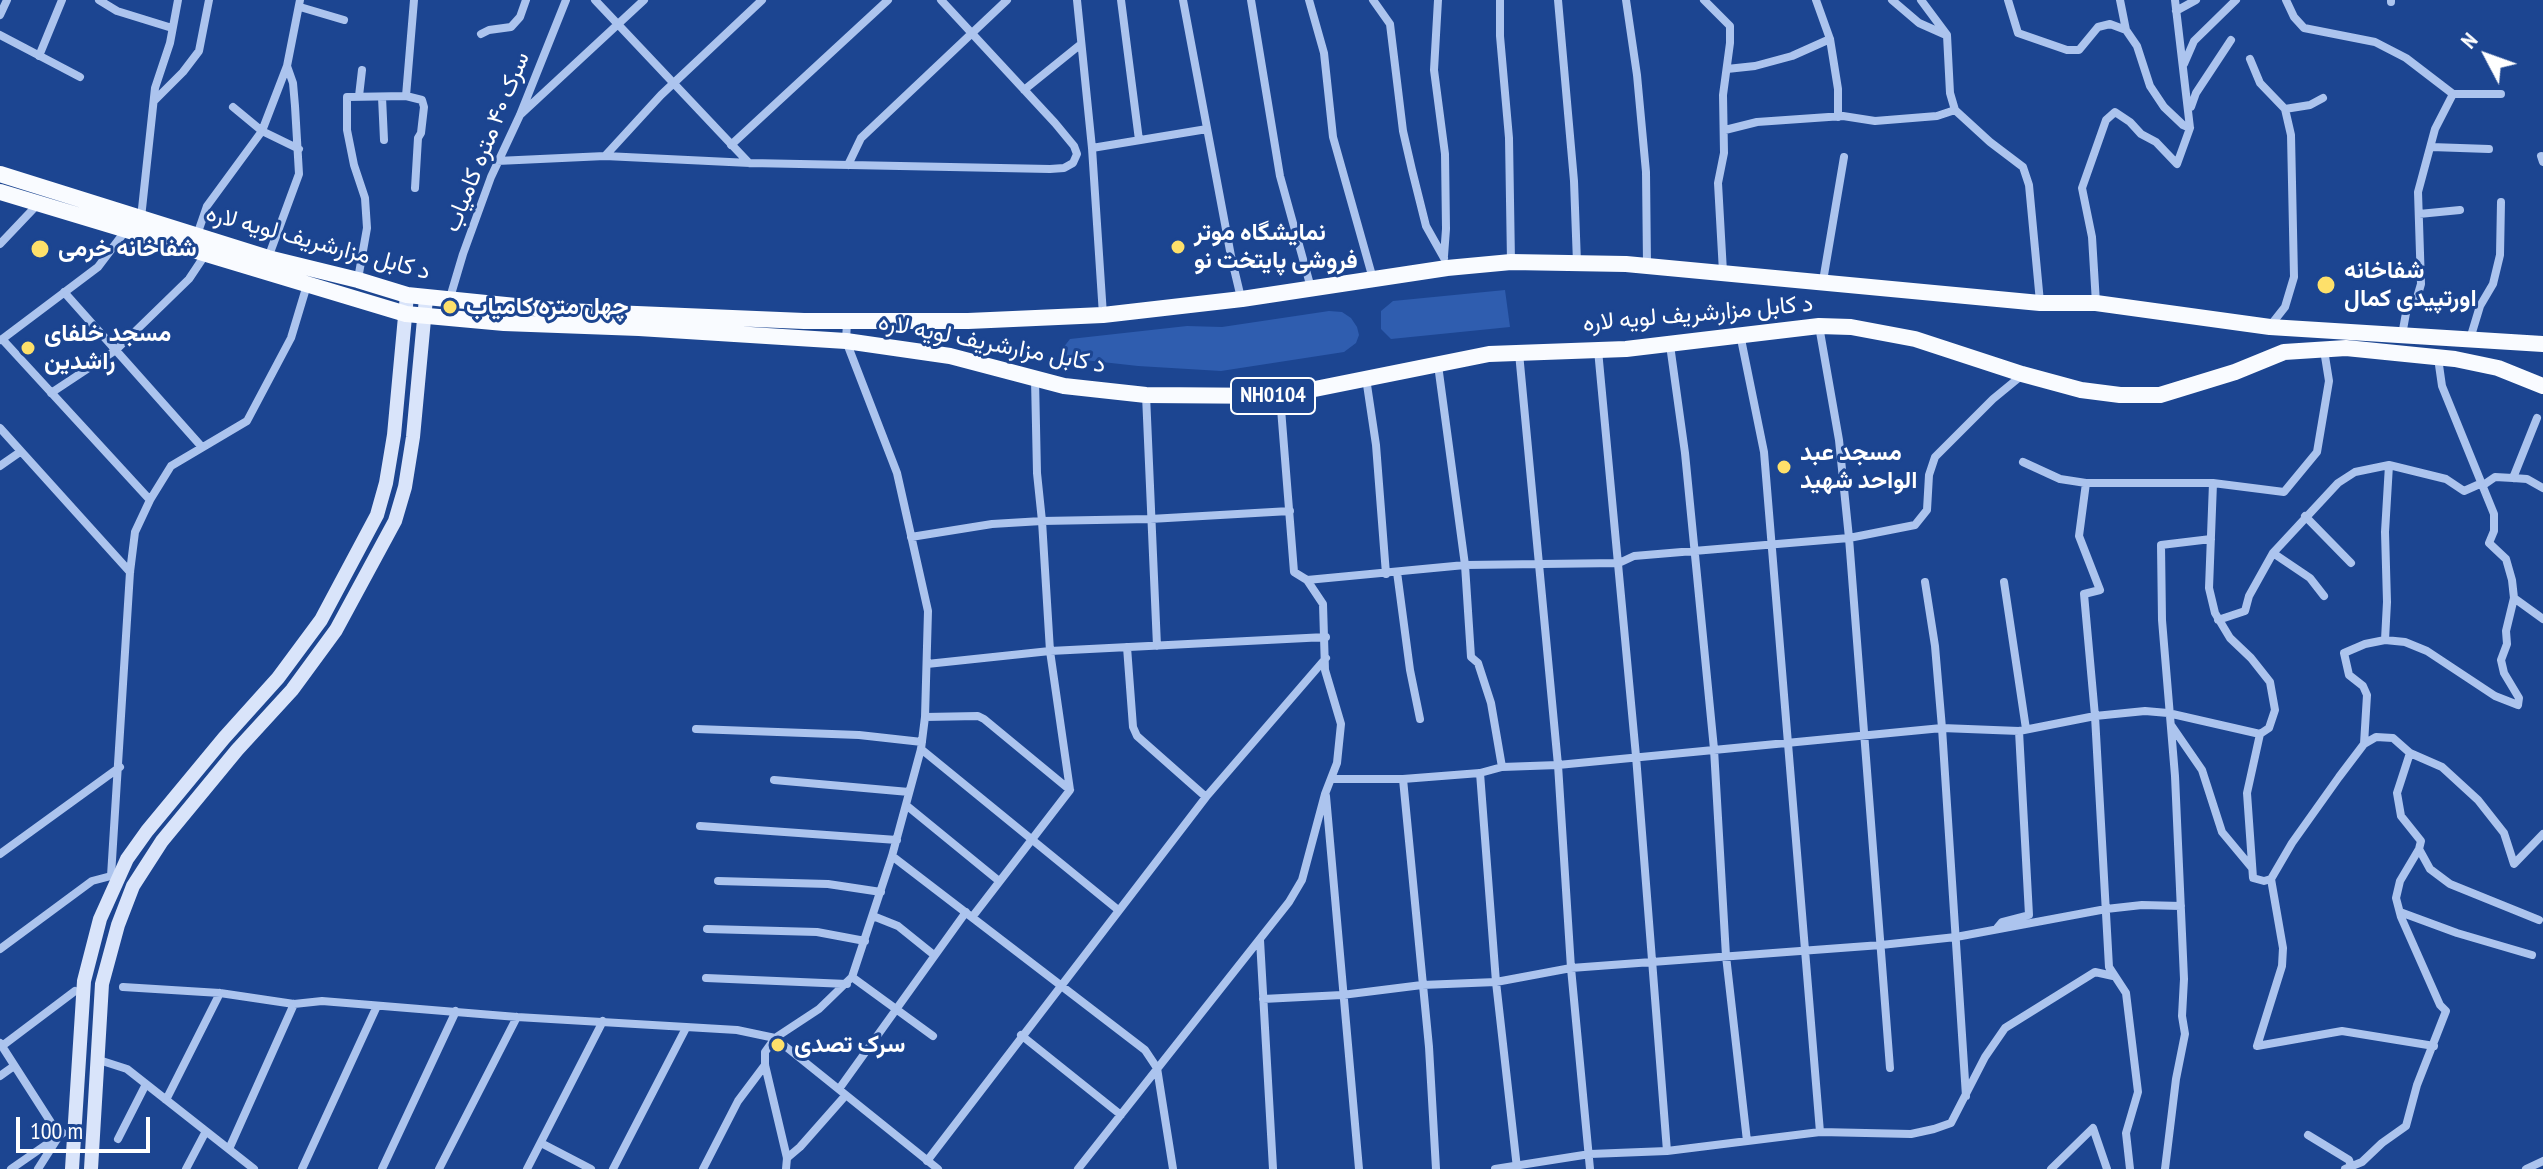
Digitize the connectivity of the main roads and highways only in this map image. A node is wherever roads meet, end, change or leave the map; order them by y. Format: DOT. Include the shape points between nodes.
graph roads {
  1 [pos="0,174"];
  2 [pos="0,192"];
  3 [pos="407,295"];
  4 [pos="426,298"];
  5 [pos="406,314"];
  6 [pos="424,317"];
  7 [pos="2543,344"];
  8 [pos="2543,386"];
  9 [pos="72,1169"];
  10 [pos="91,1169"];
  1 -- 3 [label="highway, د کابل مزارشریف لویه لاره" via="268,258"];
  2 -- 5 [label="highway, د کابل مزارشریف لویه لاره / NH0104"];
  3 -- 4 [label="highway, د کابل مزارشریف لویه لاره"];
  3 -- 5 [label="main road"];
  4 -- 6 [label="main road"];
  4 -- 7 [label="highway, د کابل مزارشریف لویه لاره" via="639,315 968,321 1103,315 1311,289 1446,263 1511,262 1647,265 2040,303 2096,303 2278,327"];
  5 -- 6 [label="highway, د کابل مزارشریف لویه لاره / NH0104"];
  5 -- 9 [label="main road" via="386,483 357,555 321,620 278,678 166,807 114,877 84,981"];
  6 -- 8 [label="highway, د کابل مزارشریف لویه لاره / NH0104" via="846,341 950,356 1064,386 1146,395 1280,396 1518,352 1670,345 1819,326 1915,339 2022,374 2120,395 2160,395 2284,352 2346,348 2498,368"];
  6 -- 10 [label="main road" via="413,437 395,521 336,630 292,690 181,817 143,868 123,912 102,984"];
}
